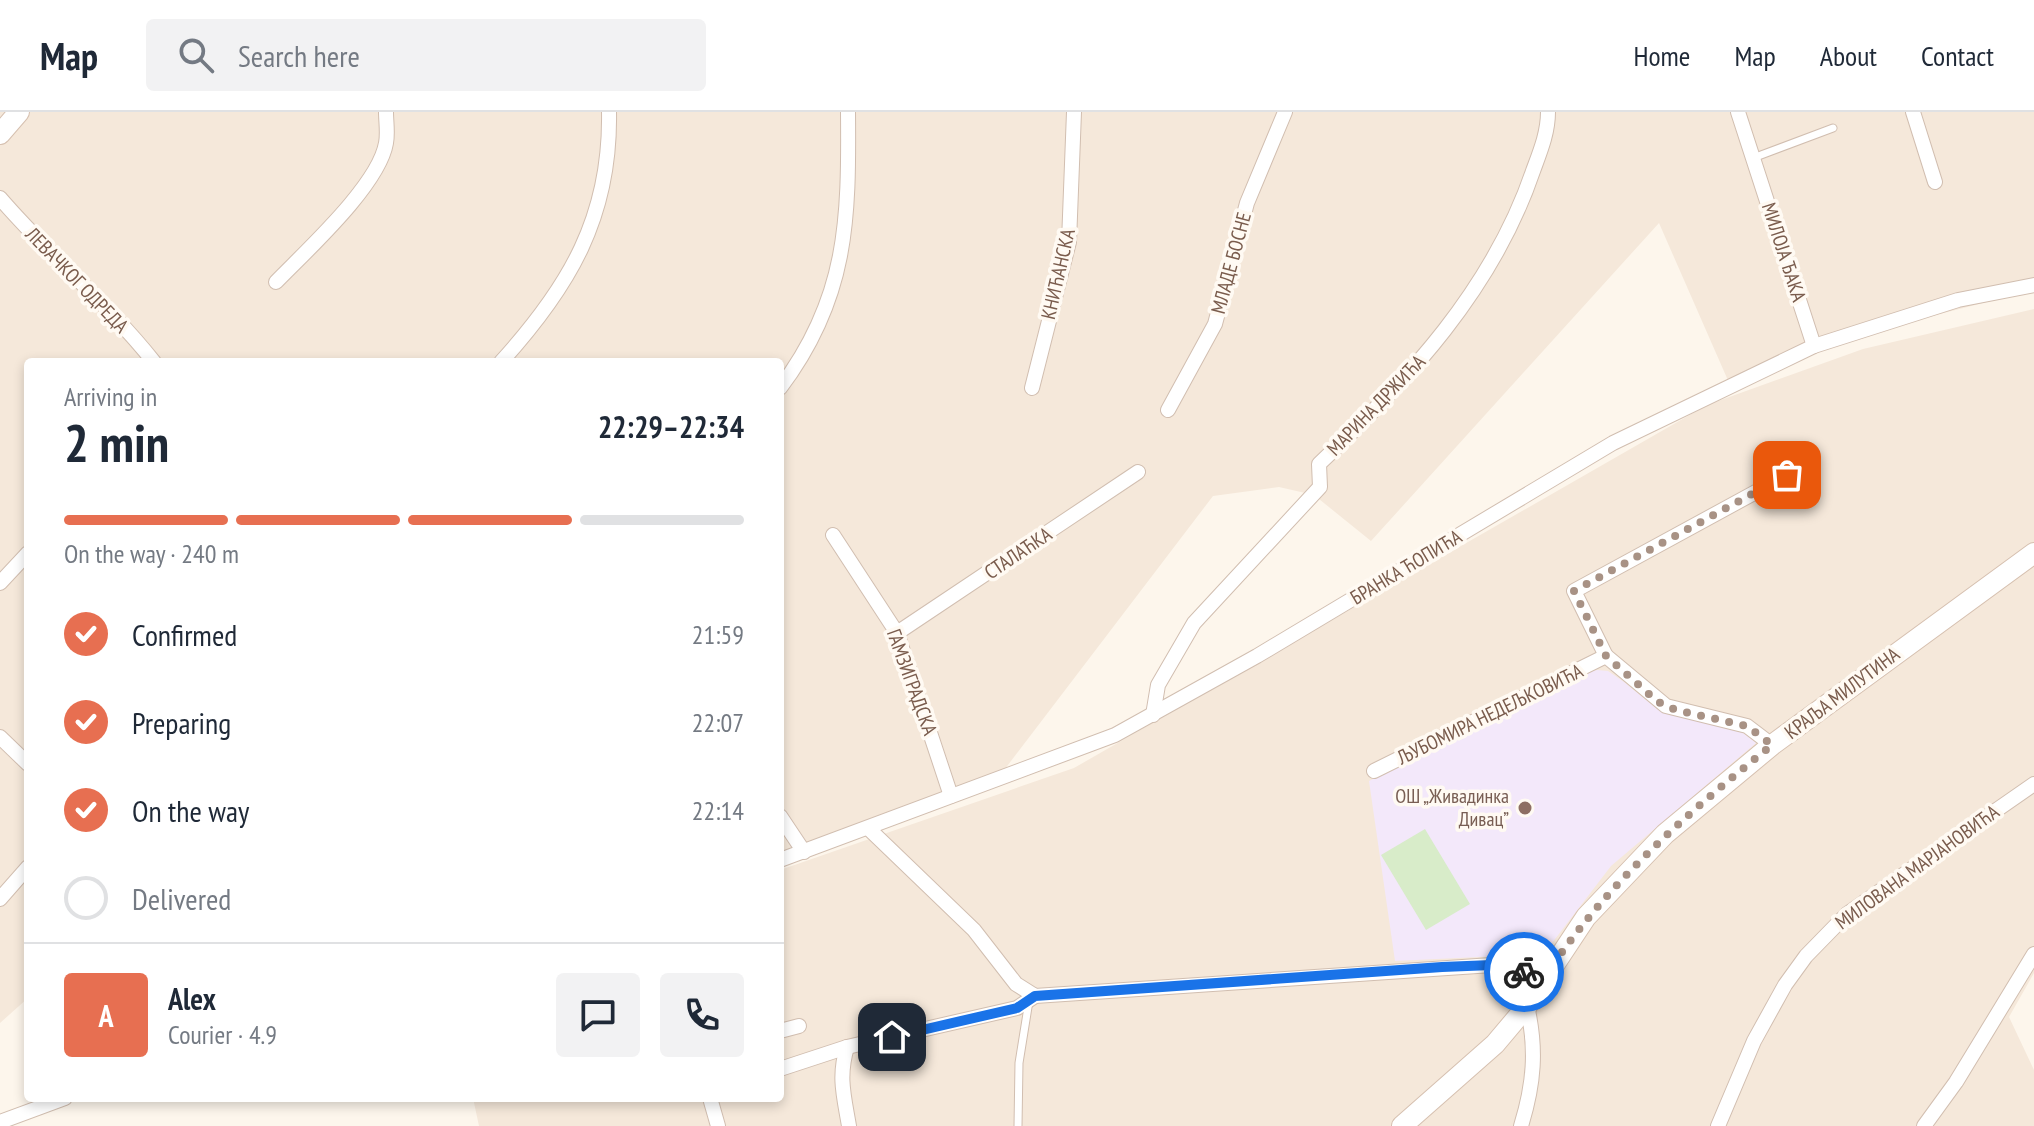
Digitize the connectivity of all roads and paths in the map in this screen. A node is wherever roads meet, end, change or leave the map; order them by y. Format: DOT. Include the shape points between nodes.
graph roads {
  1 [pos="19,112"];
  2 [pos="386,112"];
  3 [pos="609,112"];
  4 [pos="848,112"];
  5 [pos="1074,112"];
  6 [pos="1285,112"];
  7 [pos="1548,112"];
  8 [pos="1738,112"];
  9 [pos="1913,112"];
  10 [pos="1833,128"];
  11 [pos="0,134"];
  12 [pos="1753,158"];
  13 [pos="1935,182"];
  14 [pos="0,198"];
  15 [pos="276,282"];
  16 [pos="2034,285"];
  17 [pos="1814,346"];
  18 [pos="151,358"];
  19 [pos="505,358"];
  20 [pos="784,382"];
  21 [pos="1032,388"];
  22 [pos="1168,410"];
  23 [pos="1138,472"];
  24 [pos="1787,475"];
  25 [pos="833,535"];
  26 [pos="2034,553"];
  27 [pos="24,557"];
  28 [pos="0,583"];
  29 [pos="897,633"];
  30 [pos="1606,656"];
  31 [pos="1153,715"];
  32 [pos="0,737"];
  33 [pos="1772,745"];
  34 [pos="24,760"];
  35 [pos="1374,771"];
  36 [pos="2034,784"];
  37 [pos="951,796"];
  38 [pos="784,822"];
  39 [pos="868,828"];
  40 [pos="804,852"];
  41 [pos="784,859"];
  42 [pos="24,872"];
  43 [pos="0,899"];
  44 [pos="2034,954"];
  45 [pos="1541,983"];
  46 [pos="1032,999"];
  47 [pos="1527,1006"];
  48 [pos="799,1026"];
  49 [pos="784,1030"];
  50 [pos="847,1047"];
  51 [pos="784,1068"];
  52 [pos="54,1102"];
  53 [pos="716,1102"];
  54 [pos="0,1122"];
  55 [pos="718,1126"];
  56 [pos="849,1126"];
  57 [pos="1018,1126"];
  58 [pos="1402,1126"];
  59 [pos="1521,1126"];
  60 [pos="1718,1126"];
  61 [pos="1924,1126"];
  1 -- 11 [label="street"];
  2 -- 15 [label="street" via="386,143 377,168"];
  3 -- 19 [label="street" via="606,170 585,245 540,319"];
  4 -- 20 [label="street" via="849,206 833,290 818,327"];
  5 -- 21 [label="street, КНИЋАНСКА" via="1069,242"];
  6 -- 22 [label="street, МЛАДЕ БОСНЕ" via="1247,203 1215,324"];
  7 -- 31 [label="street, МАРИНА ДРЖИЋА" via="1544,141 1524,197 1463,308 1366,420 1319,464 1320,487 1194,623 1158,685"];
  8 -- 12 [label="street, МИЛОЈА ЂАКА"];
  9 -- 13 [label="street"];
  10 -- 12 [label="lane"];
  12 -- 17 [label="street, МИЛОЈА ЂАКА"];
  14 -- 18 [label="street, ЛЕВАЧКОГ ОДРЕДА"];
  16 -- 17 [label="street, БРАНКА ЋОПИЋА" via="1958,300"];
  17 -- 31 [label="street, БРАНКА ЋОПИЋА" via="1613,443"];
  23 -- 29 [label="street, СТАЛАЋКА"];
  24 -- 30 [label="street, ЉУБОМИРА НЕДЕЉКОВИЋА" via="1574,591"];
  25 -- 29 [label="street, ГАМЗИГРАДСКА"];
  26 -- 33 [label="street, КРАЉА МИЛУТИНА"];
  27 -- 28 [label="street"];
  29 -- 37 [label="street, ГАМЗИГРАДСКА"];
  30 -- 33 [label="street, ЉУБОМИРА НЕДЕЉКОВИЋА" via="1666,706 1747,726"];
  30 -- 35 [label="street, ЉУБОМИРА НЕДЕЉКОВИЋА"];
  31 -- 37 [label="street, БРАНКА ЋОПИЋА" via="1052,761"];
  32 -- 34 [label="street"];
  33 -- 45 [label="street, КРАЉА МИЛУТИНА" via="1631,868 1586,917"];
  36 -- 60 [label="street, МИЛОВАНА МАРЈАНОВИЋА" via="1847,914 1806,956 1754,1041"];
  37 -- 39 [label="street, БРАНКА ЋОПИЋА"];
  38 -- 40 [label="street"];
  39 -- 40 [label="street, БРАНКА ЋОПИЋА"];
  39 -- 46 [label="street" via="974,930"];
  40 -- 41 [label="street, БРАНКА ЋОПИЋА"];
  42 -- 43 [label="street"];
  44 -- 61 [label="street"];
  45 -- 46 [label="street" via="1524,972 1492,965"];
  45 -- 47 [label="street, КРАЉА МИЛУТИНА"];
  46 -- 50 [label="street" via="1017,1008"];
  46 -- 57 [label="lane" via="1019,1063"];
  47 -- 58 [label="street, КРАЉА МИЛУТИНА" via="1481,1059"];
  47 -- 59 [label="street" via="1534,1070"];
  48 -- 49 [label="street"];
  50 -- 51 [label="street"];
  50 -- 56 [label="street" via="840,1088"];
  52 -- 54 [label="street"];
  53 -- 55 [label="street"];
}
